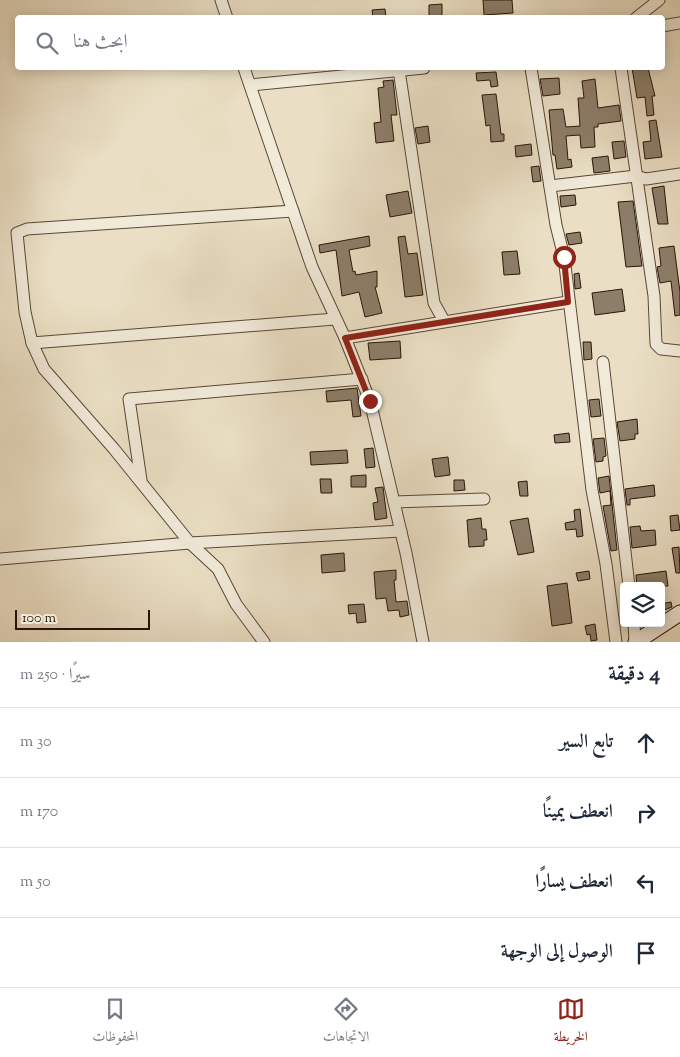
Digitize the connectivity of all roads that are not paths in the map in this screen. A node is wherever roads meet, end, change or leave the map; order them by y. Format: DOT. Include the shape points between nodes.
graph roads {
  1 [pos="221,0"];
  2 [pos="659,0"];
  3 [pos="226,15"];
  4 [pos="640,15"];
  5 [pos="680,24"];
  6 [pos="665,26"];
  7 [pos="245,70"];
  8 [pos="399,70"];
  9 [pos="531,70"];
  10 [pos="621,70"];
  11 [pos="250,85"];
  12 [pos="680,174"];
  13 [pos="636,176"];
  14 [pos="550,186"];
  15 [pos="293,211"];
  16 [pos="568,302"];
  17 [pos="336,319"];
  18 [pos="444,321"];
  19 [pos="345,338"];
  20 [pos="32,343"];
  21 [pos="680,351"];
  22 [pos="603,362"];
  23 [pos="362,379"];
  24 [pos="141,482"];
  25 [pos="484,499"];
  26 [pos="394,502"];
  27 [pos="401,531"];
  28 [pos="190,543"];
  29 [pos="0,559"];
  30 [pos="627,561"];
  31 [pos="606,564"];
  32 [pos="630,582"];
  33 [pos="680,612"];
  34 [pos="634,627"];
  35 [pos="654,636"];
  36 [pos="264,642"];
  37 [pos="423,642"];
  38 [pos="616,642"];
  39 [pos="635,642"];
  1 -- 3 [label="street"];
  2 -- 4 [label="street"];
  5 -- 6 [label="street"];
  7 -- 11 [label="street"];
  8 -- 11 [label="street"];
  8 -- 18 [label="street" via="434,303"];
  9 -- 14 [label="street"];
  10 -- 13 [label="street"];
  11 -- 15 [label="street"];
  12 -- 13 [label="street" via="646,179"];
  13 -- 14 [label="street"];
  13 -- 21 [label="street" via="654,296 656,344 661,349"];
  14 -- 16 [label="street" via="564,257"];
  15 -- 17 [label="street" via="312,267"];
  15 -- 20 [label="street" via="27,229 18,233 25,312"];
  16 -- 18 [label="street"];
  16 -- 31 [label="street" via="592,490"];
  17 -- 19 [label="street"];
  17 -- 20 [label="street"];
  18 -- 19 [label="street"];
  19 -- 23 [label="street"];
  20 -- 24 [label="street" via="44,369"];
  22 -- 30 [label="street"];
  23 -- 24 [label="street" via="129,399"];
  23 -- 26 [label="street"];
  24 -- 28 [label="street"];
  25 -- 26 [label="street"];
  26 -- 27 [label="street"];
  27 -- 28 [label="street"];
  27 -- 37 [label="street"];
  28 -- 29 [label="street"];
  28 -- 36 [label="street" via="218,569 236,604"];
  30 -- 31 [label="street"];
  30 -- 32 [label="street"];
  31 -- 38 [label="street"];
  33 -- 35 [label="street"];
  34 -- 39 [label="street"];
  35 -- 39 [label="street"];
}
